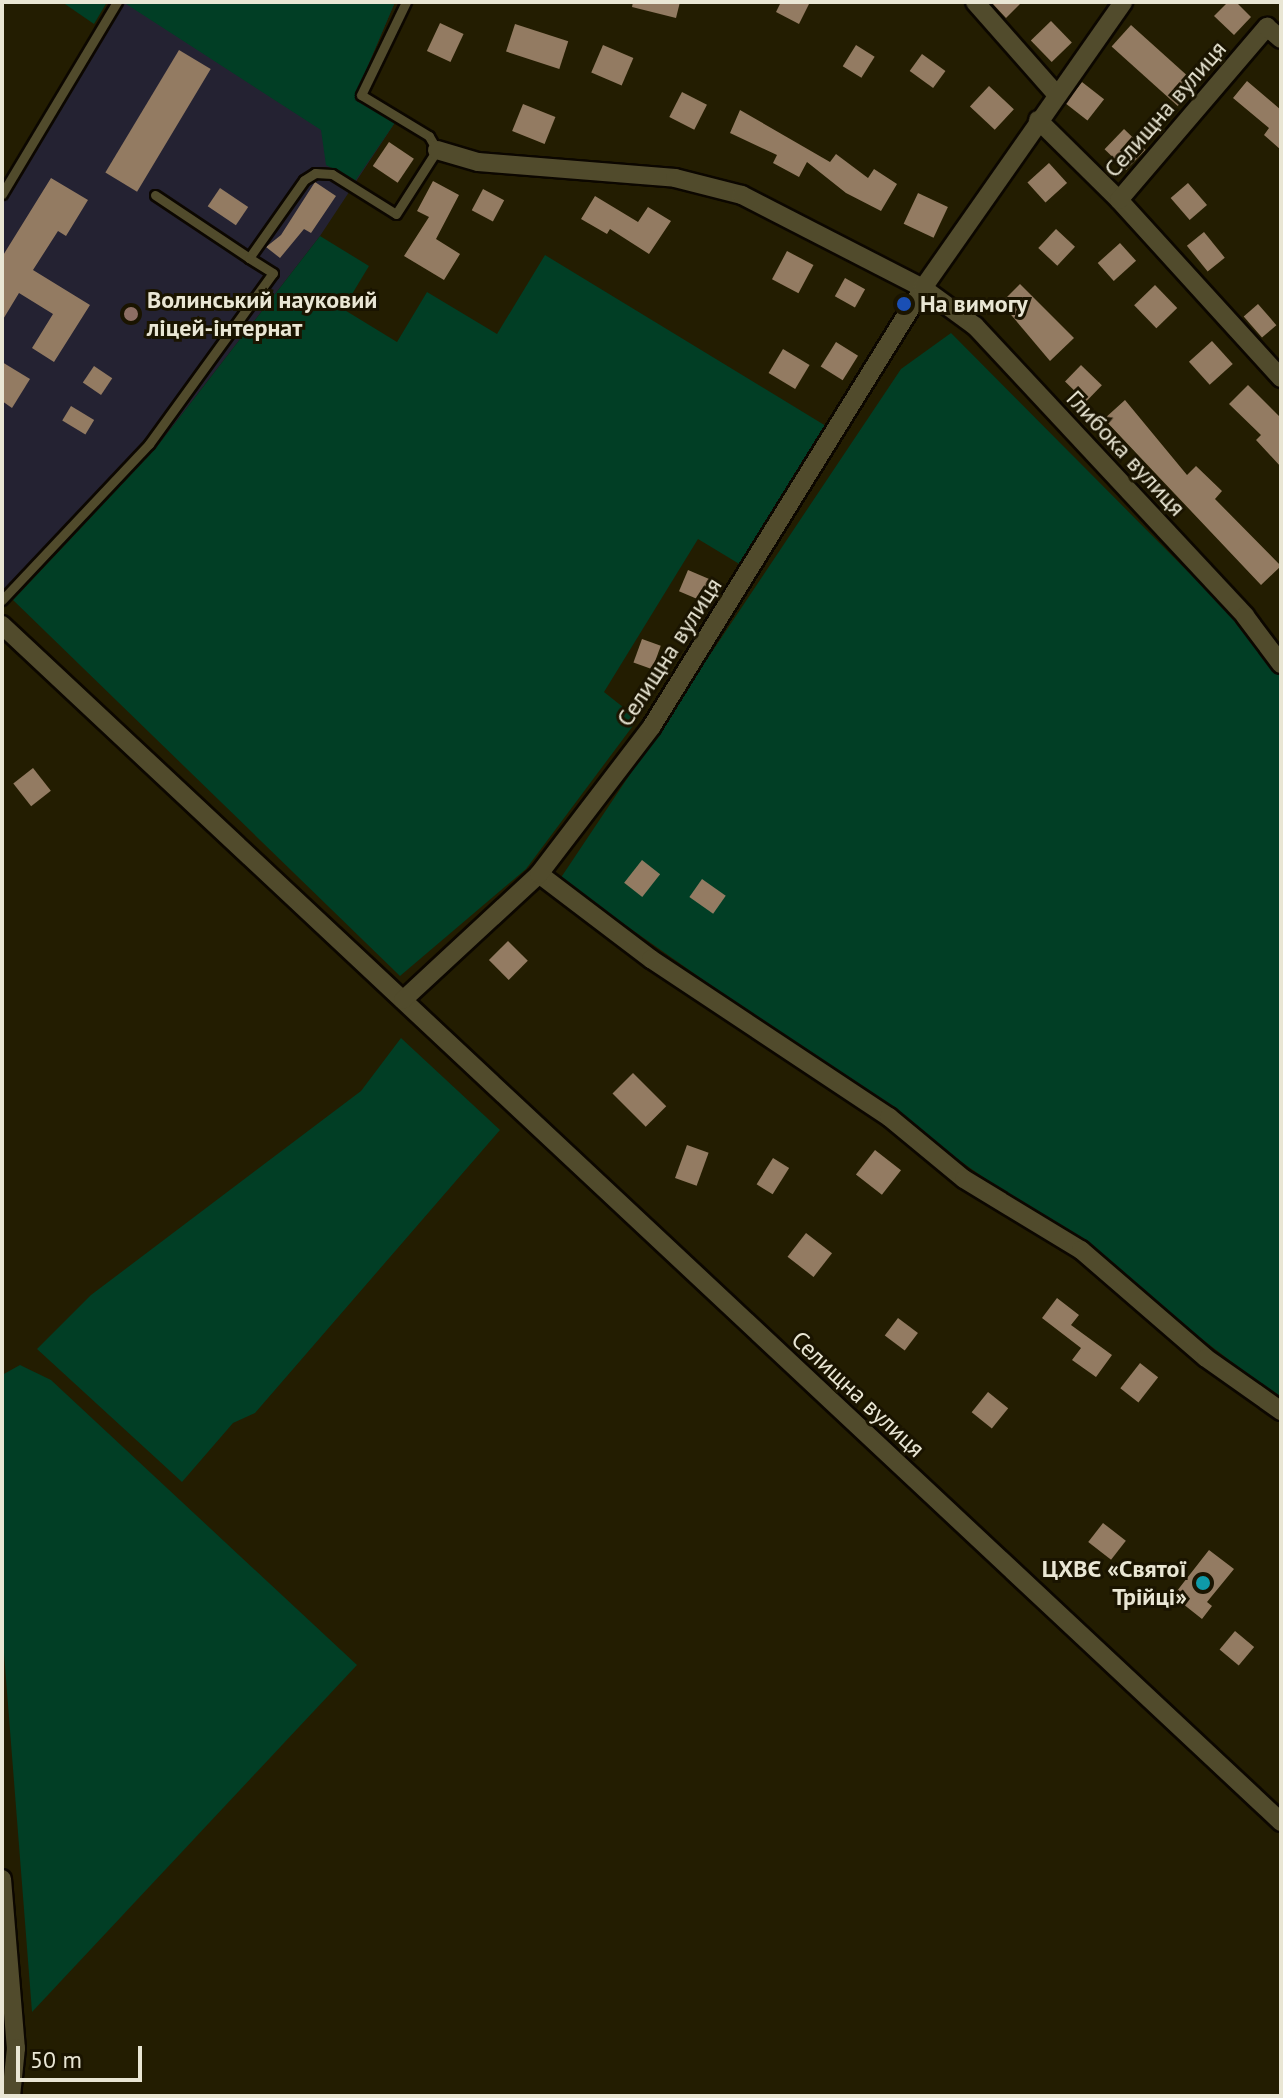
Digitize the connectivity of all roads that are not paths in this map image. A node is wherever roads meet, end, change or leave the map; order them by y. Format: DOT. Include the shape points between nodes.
graph roads {
  1 [pos="117,2"];
  2 [pos="406,2"];
  3 [pos="975,2"];
  4 [pos="1123,2"];
  5 [pos="1276,29"];
  6 [pos="1056,94"];
  7 [pos="1038,120"];
  8 [pos="437,150"];
  9 [pos="2,194"];
  10 [pos="155,195"];
  11 [pos="1119,200"];
  12 [pos="249,258"];
  13 [pos="923,288"];
  14 [pos="1281,378"];
  15 [pos="2,600"];
  16 [pos="2,625"];
  17 [pos="1281,664"];
  18 [pos="539,874"];
  19 [pos="403,1000"];
  20 [pos="1281,1411"];
  21 [pos="1281,1822"];
  22 [pos="2,1879"];
  23 [pos="11,2096"];
  1 -- 9 [label="lane"];
  2 -- 8 [label="lane" via="361,95 429,136"];
  3 -- 6 [label="street"];
  4 -- 6 [label="street, Селищна вулиця"];
  5 -- 11 [label="street, Селищна вулиця"];
  6 -- 7 [label="street, Селищна вулиця"];
  7 -- 11 [label="street, Селищна вулиця"];
  7 -- 13 [label="street, Селищна вулиця"];
  8 -- 12 [label="lane" via="396,214 332,174 315,173 304,180"];
  8 -- 13 [label="street" via="478,162 675,178 742,195"];
  10 -- 12 [label="lane"];
  11 -- 14 [label="street, Селищна вулиця"];
  12 -- 15 [label="lane" via="273,273 149,444"];
  13 -- 17 [label="street, Глибока вулиця" via="975,326 1245,616"];
  13 -- 18 [label="street, Селищна вулиця" via="652,726"];
  16 -- 19 [label="street, Селищна вулиця"];
  18 -- 19 [label="street, Селищна вулиця"];
  18 -- 20 [label="street" via="651,959 889,1117 964,1179 1081,1250 1206,1358"];
  19 -- 21 [label="street, Селищна вулиця"];
  22 -- 23 [label="street" via="16,2067"];
}
